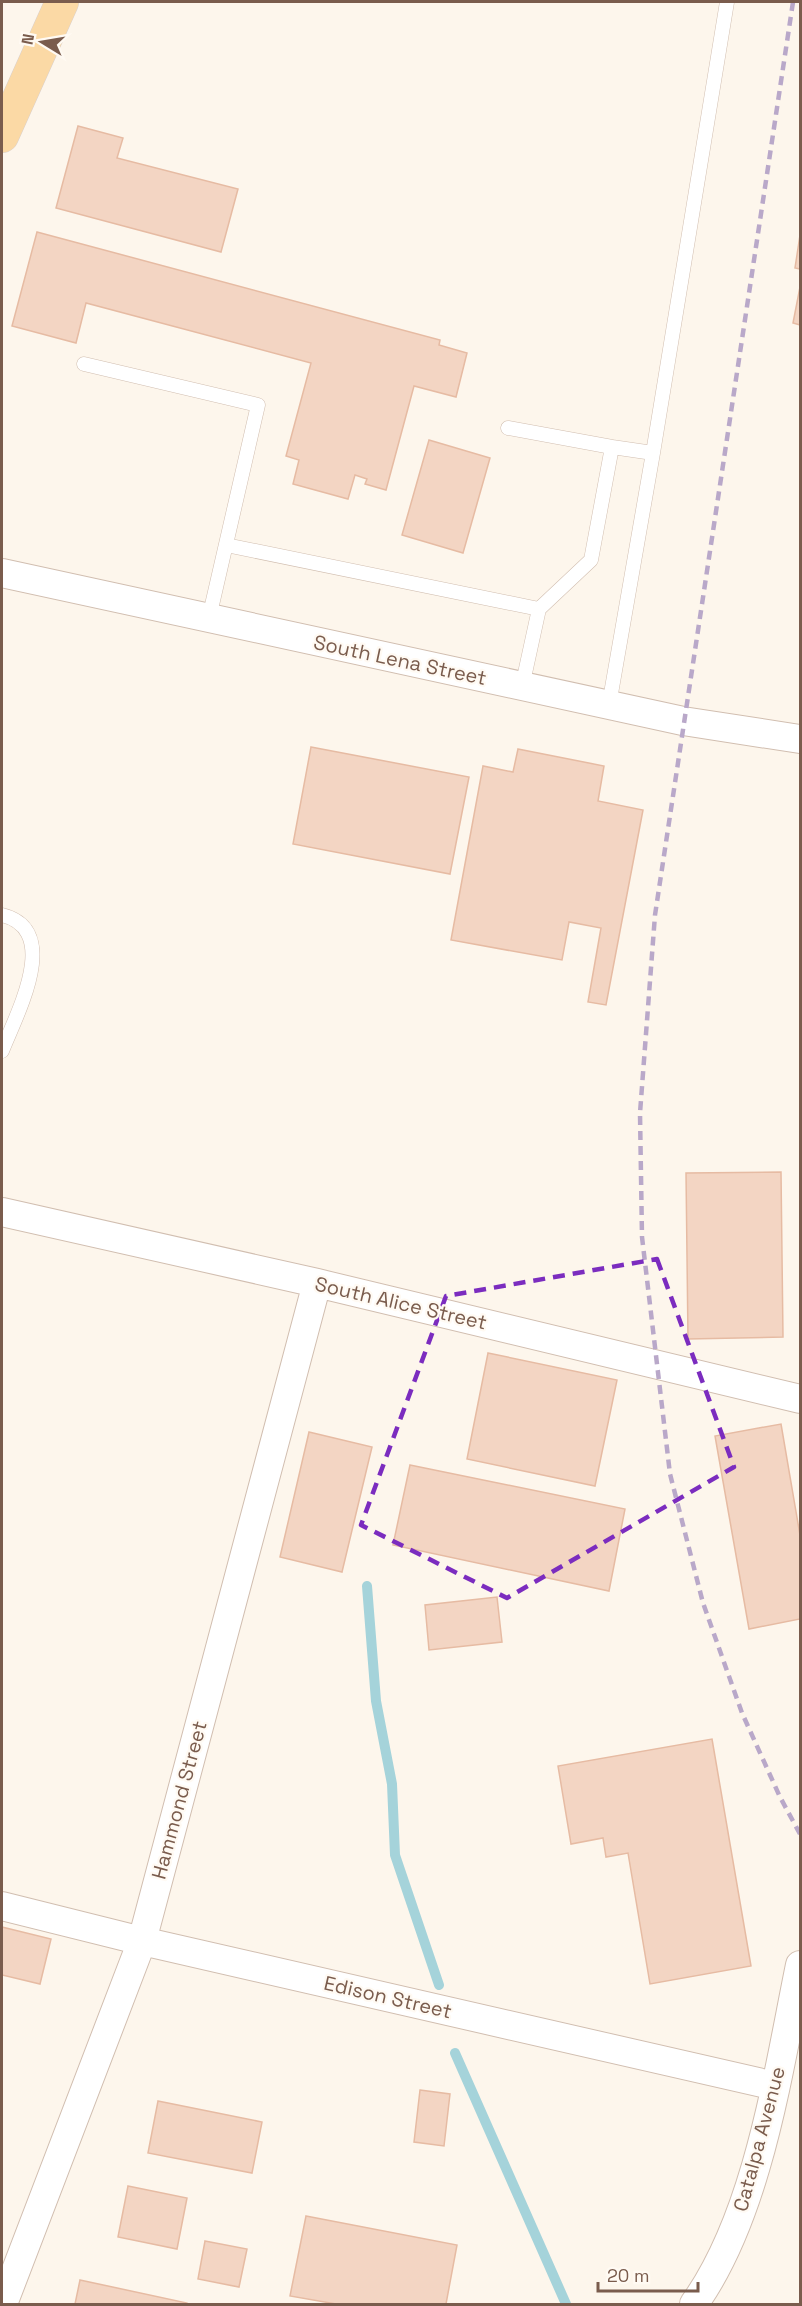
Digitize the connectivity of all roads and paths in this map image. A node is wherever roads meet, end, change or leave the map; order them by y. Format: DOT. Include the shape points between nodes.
graph roads {
  1 [pos="62,2"];
  2 [pos="727,2"];
  3 [pos="2,136"];
  4 [pos="84,364"];
  5 [pos="508,428"];
  6 [pos="612,447"];
  7 [pos="653,453"];
  8 [pos="226,545"];
  9 [pos="2,573"];
  10 [pos="539,609"];
  11 [pos="209,618"];
  12 [pos="522,687"];
  13 [pos="609,705"];
  14 [pos="801,739"];
  15 [pos="2,915"];
  16 [pos="2,1051"];
  17 [pos="2,1212"];
  18 [pos="317,1284"];
  19 [pos="801,1398"];
  20 [pos="2,1905"];
  21 [pos="142,1941"];
  22 [pos="801,1965"];
  23 [pos="775,2086"];
  24 [pos="3,2304"];
  25 [pos="694,2304"];
  1 -- 3 [label="main road"];
  2 -- 7 [label="lane"];
  4 -- 8 [label="lane" via="258,405"];
  5 -- 6 [label="lane"];
  6 -- 7 [label="lane"];
  6 -- 10 [label="lane" via="591,560"];
  7 -- 13 [label="lane"];
  8 -- 10 [label="lane"];
  8 -- 11 [label="lane"];
  9 -- 11 [label="street, South Lena Street"];
  10 -- 12 [label="lane"];
  11 -- 12 [label="street, South Lena Street"];
  12 -- 13 [label="street, South Lena Street"];
  13 -- 14 [label="street, South Lena Street"];
  15 -- 16 [label="lane" via="29,933 33,957 29,982"];
  17 -- 18 [label="street, South Alice Street"];
  18 -- 19 [label="street, South Alice Street"];
  18 -- 21 [label="street, Hammond Street"];
  20 -- 21 [label="street, Edison Street"];
  21 -- 23 [label="street, Edison Street"];
  21 -- 24 [label="street, Hammond Street"];
  22 -- 23 [label="street, Catalpa Avenue"];
  23 -- 25 [label="street, Catalpa Avenue" via="754,2170 733,2231 711,2281"];
}
